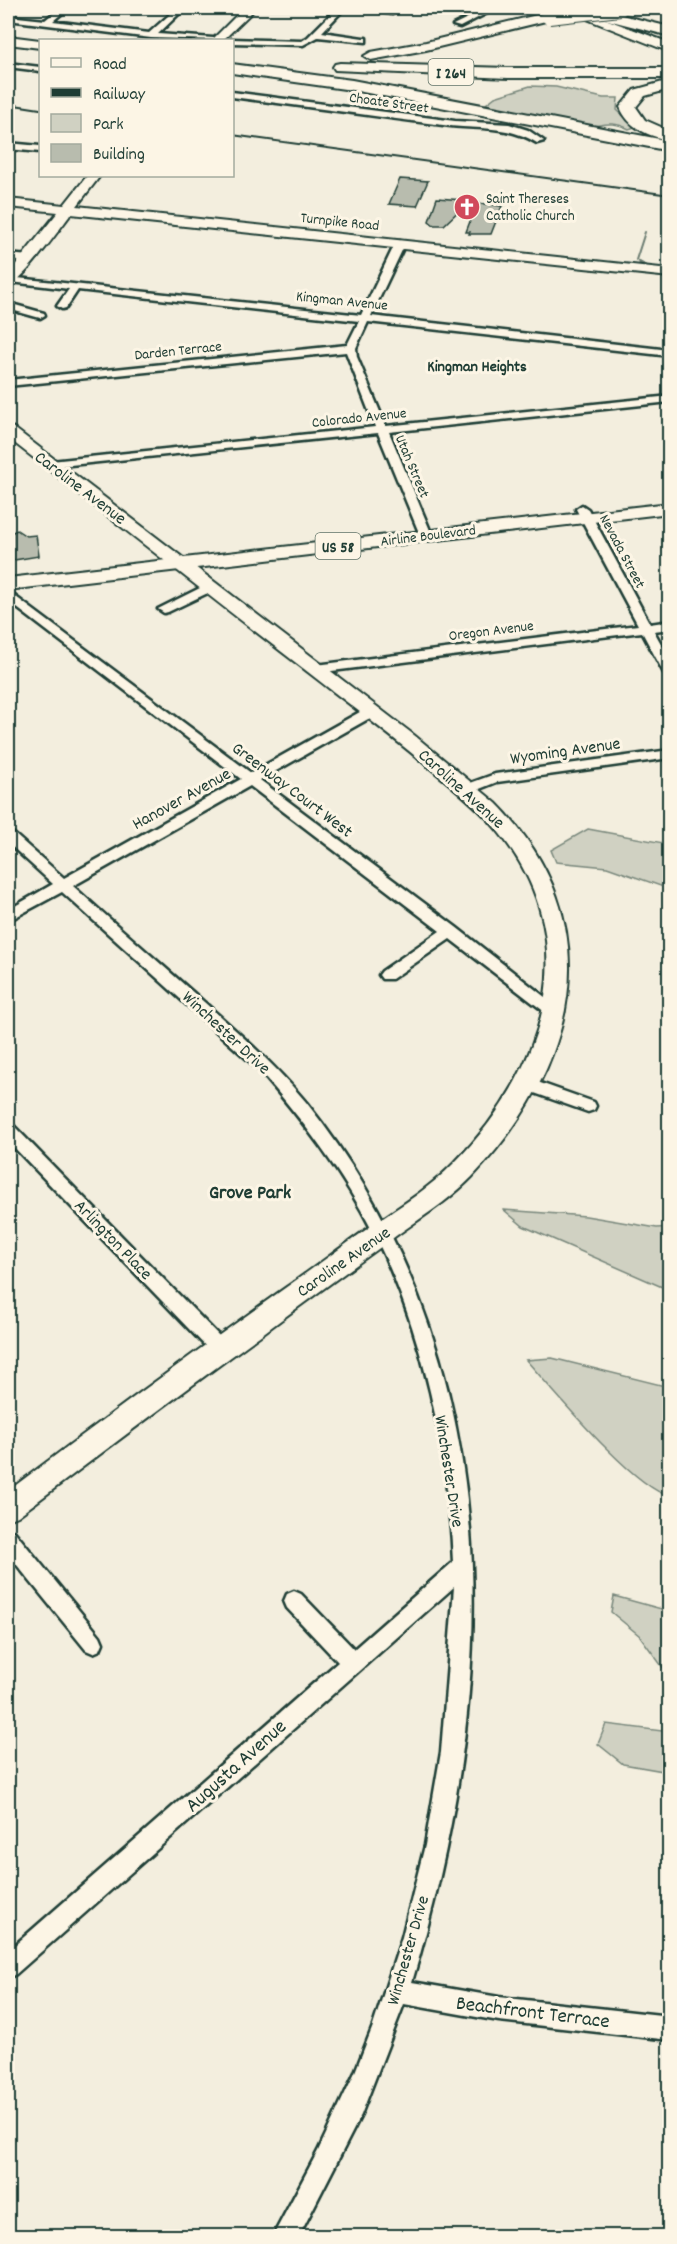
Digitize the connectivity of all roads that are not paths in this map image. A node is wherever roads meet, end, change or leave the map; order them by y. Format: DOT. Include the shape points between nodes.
graph roads {
  1 [pos="64,8"];
  2 [pos="182,8"];
  3 [pos="250,8"];
  4 [pos="341,8"];
  5 [pos="363,8"];
  6 [pos="491,8"];
  7 [pos="566,8"];
  8 [pos="582,8"];
  9 [pos="620,8"];
  10 [pos="392,12"];
  11 [pos="601,14"];
  12 [pos="8,18"];
  13 [pos="46,23"];
  14 [pos="457,25"];
  15 [pos="669,32"];
  16 [pos="315,34"];
  17 [pos="151,36"];
  18 [pos="199,39"];
  19 [pos="216,39"];
  20 [pos="8,40"];
  21 [pos="363,40"];
  22 [pos="234,41"];
  23 [pos="669,41"];
  24 [pos="39,44"];
  25 [pos="8,47"];
  26 [pos="669,48"];
  27 [pos="39,51"];
  28 [pos="326,59"];
  29 [pos="234,60"];
  30 [pos="234,60"];
  31 [pos="285,60"];
  32 [pos="8,64"];
  33 [pos="234,68"];
  34 [pos="234,68"];
  35 [pos="39,69"];
  36 [pos="669,73"];
  37 [pos="669,82"];
  38 [pos="234,94"];
  39 [pos="669,136"];
  40 [pos="540,141"];
  41 [pos="8,146"];
  42 [pos="669,146"];
  43 [pos="39,149"];
  44 [pos="92,177"];
  45 [pos="8,203"];
  46 [pos="68,209"];
  47 [pos="400,244"];
  48 [pos="8,257"];
  49 [pos="28,259"];
  50 [pos="669,273"];
  51 [pos="9,280"];
  52 [pos="76,286"];
  53 [pos="8,306"];
  54 [pos="62,306"];
  55 [pos="40,315"];
  56 [pos="366,318"];
  57 [pos="351,348"];
  58 [pos="669,352"];
  59 [pos="8,383"];
  60 [pos="669,399"];
  61 [pos="381,430"];
  62 [pos="8,431"];
  63 [pos="51,464"];
  64 [pos="669,499"];
  65 [pos="669,508"];
  66 [pos="584,513"];
  67 [pos="424,531"];
  68 [pos="174,560"];
  69 [pos="8,574"];
  70 [pos="8,584"];
  71 [pos="210,587"];
  72 [pos="8,595"];
  73 [pos="164,609"];
  74 [pos="669,625"];
  75 [pos="645,628"];
  76 [pos="316,669"];
  77 [pos="669,673"];
  78 [pos="372,711"];
  79 [pos="669,754"];
  80 [pos="250,780"];
  81 [pos="467,789"];
  82 [pos="8,836"];
  83 [pos="64,885"];
  84 [pos="8,916"];
  85 [pos="451,932"];
  86 [pos="387,975"];
  87 [pos="556,1012"];
  88 [pos="529,1085"];
  89 [pos="588,1106"];
  90 [pos="8,1131"];
  91 [pos="382,1233"];
  92 [pos="220,1349"];
  93 [pos="8,1507"];
  94 [pos="8,1539"];
  95 [pos="463,1566"];
  96 [pos="294,1601"];
  97 [pos="93,1643"];
  98 [pos="352,1662"];
  99 [pos="8,1965"];
  100 [pos="397,1991"];
  101 [pos="669,2028"];
  102 [pos="286,2236"];
  1 -- 13 [label="street"];
  2 -- 17 [label="street"];
  3 -- 19 [label="street"];
  4 -- 16 [label="street"];
  5 -- 10 [label="street"];
  6 -- 14 [label="street"];
  7 -- 26 [label="main road"];
  8 -- 11 [label="main road"];
  9 -- 28 [label="highway, bridge" via="549,16 405,51"];
  11 -- 15 [label="highway"];
  11 -- 23 [label="main road"];
  12 -- 13 [label="street"];
  13 -- 17 [label="street"];
  16 -- 21 [label="street"];
  16 -- 22 [label="street" via="297,44"];
  17 -- 18 [label="street"];
  20 -- 24 [label="highway"];
  25 -- 27 [label="highway"];
  29 -- 31 [label="highway"];
  30 -- 36 [label="highway, I 264" via="450,72"];
  32 -- 35 [label="street"];
  33 -- 37 [label="highway, I 264" via="420,78"];
  34 -- 42 [label="highway" via="352,85"];
  37 -- 39 [label="highway" via="637,95 628,107 637,122"];
  38 -- 40 [label="street, Choate Street" via="509,128"];
  41 -- 43 [label="street"];
  44 -- 46 [label="street"];
  45 -- 46 [label="street, Turnpike Road"];
  46 -- 47 [label="street, Turnpike Road"];
  46 -- 49 [label="street"];
  47 -- 50 [label="street, Turnpike Road"];
  47 -- 56 [label="street"];
  48 -- 49 [label="street"];
  49 -- 51 [label="street"];
  51 -- 52 [label="street, Kingman Avenue"];
  52 -- 54 [label="street"];
  52 -- 56 [label="street, Kingman Avenue"];
  53 -- 55 [label="street"];
  56 -- 57 [label="street"];
  56 -- 58 [label="street, Kingman Avenue"];
  57 -- 59 [label="street, Darden Terrace"];
  57 -- 61 [label="street, Utah Street"];
  60 -- 61 [label="street, Colorado Avenue"];
  61 -- 63 [label="street, Colorado Avenue"];
  61 -- 67 [label="street, Utah Street"];
  62 -- 63 [label="street, Caroline Avenue"];
  63 -- 68 [label="street, Caroline Avenue"];
  64 -- 66 [label="main road, Airline Boulevard / US 58"];
  65 -- 66 [label="main road, Airline Boulevard / US 58"];
  66 -- 67 [label="main road, Airline Boulevard / US 58"];
  66 -- 75 [label="street, Nevada Street"];
  67 -- 68 [label="main road, Airline Boulevard / US 58"];
  68 -- 69 [label="main road, Airline Boulevard / US 58"];
  68 -- 70 [label="main road, Airline Boulevard / US 58"];
  68 -- 71 [label="street, Caroline Avenue"];
  71 -- 73 [label="street"];
  71 -- 76 [label="street, Caroline Avenue"];
  72 -- 80 [label="street, Greenway Court West"];
  74 -- 75 [label="street, Oregon Avenue"];
  75 -- 76 [label="street, Oregon Avenue"];
  75 -- 77 [label="street, Nevada Street"];
  76 -- 78 [label="street, Caroline Avenue"];
  78 -- 80 [label="street, Hanover Avenue"];
  78 -- 81 [label="street, Caroline Avenue"];
  79 -- 81 [label="street, Wyoming Avenue" via="495,778"];
  80 -- 83 [label="street, Hanover Avenue"];
  80 -- 85 [label="street, Greenway Court West"];
  81 -- 87 [label="street, Caroline Avenue" via="518,840 549,899 559,949"];
  82 -- 83 [label="street, Winchester Drive"];
  83 -- 84 [label="street, Hanover Avenue"];
  83 -- 91 [label="street, Winchester Drive" via="266,1067 332,1148"];
  85 -- 86 [label="street"];
  85 -- 87 [label="street, Greenway Court West"];
  87 -- 88 [label="street, Caroline Avenue" via="550,1037"];
  88 -- 89 [label="street"];
  88 -- 91 [label="street, Caroline Avenue" via="502,1126 461,1172 426,1203"];
  90 -- 92 [label="street, Arlington Place"];
  91 -- 92 [label="street, Caroline Avenue"];
  91 -- 95 [label="street, Winchester Drive" via="404,1283 435,1383 458,1504"];
  92 -- 93 [label="street, Caroline Avenue"];
  94 -- 97 [label="street"];
  95 -- 98 [label="street, Augusta Avenue"];
  95 -- 100 [label="street, Winchester Drive" via="456,1721 445,1798"];
  96 -- 98 [label="street"];
  98 -- 99 [label="street, Augusta Avenue"];
  100 -- 101 [label="street, Beachfront Terrace" via="499,2009"];
  100 -- 102 [label="street, Winchester Drive" via="353,2104"];
}
